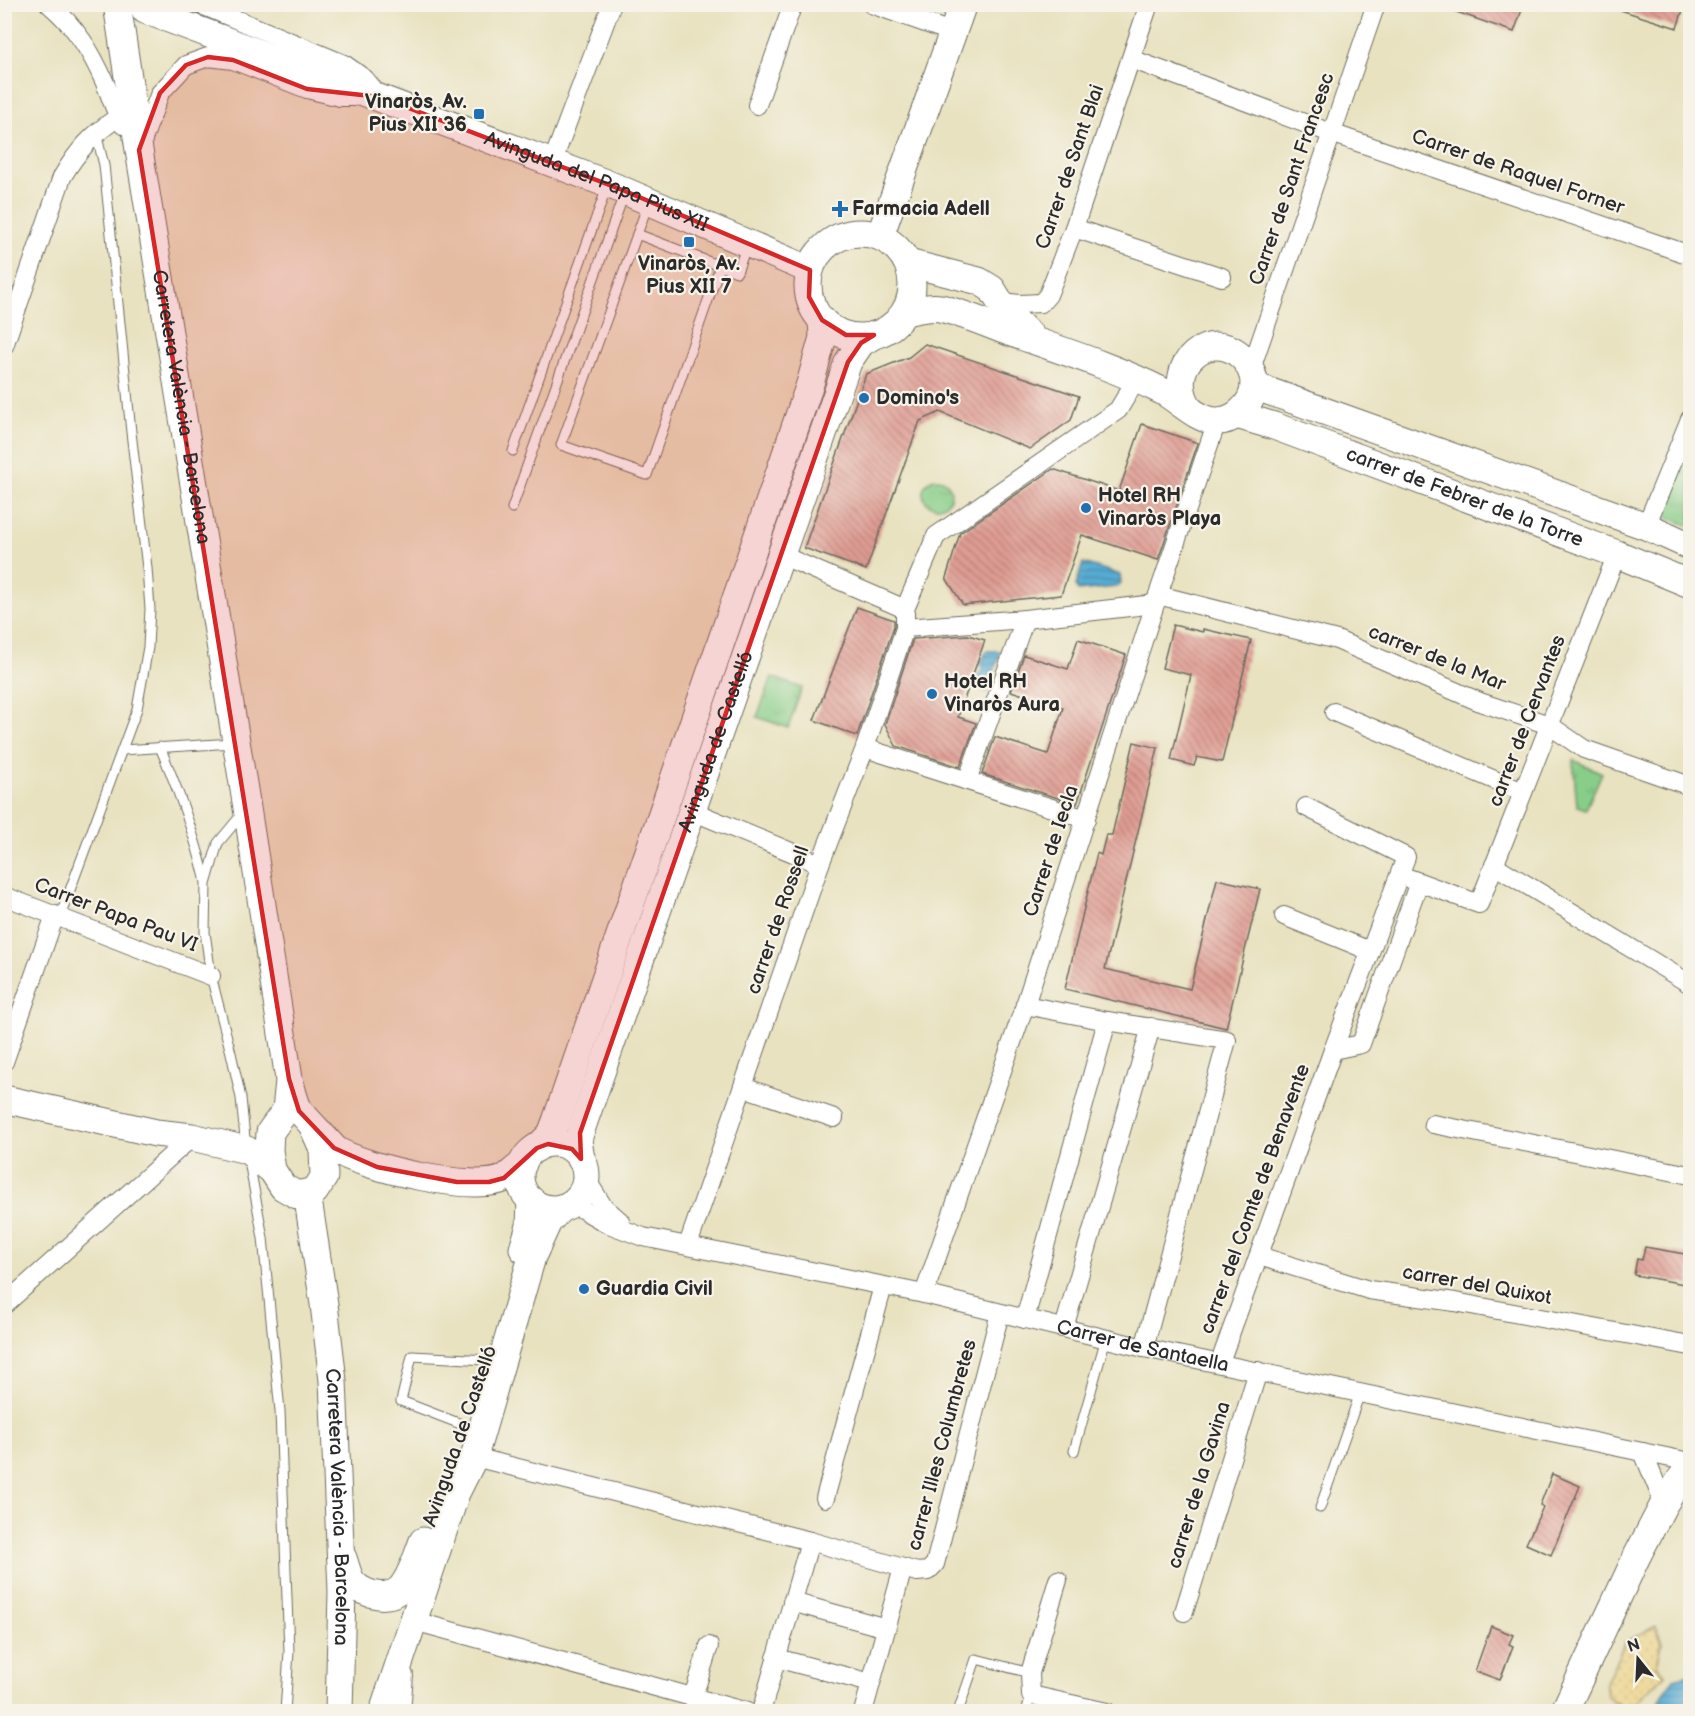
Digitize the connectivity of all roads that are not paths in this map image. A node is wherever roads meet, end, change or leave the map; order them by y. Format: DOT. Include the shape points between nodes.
graph roads {
  1 [pos="49,4"];
  2 [pos="117,4"];
  3 [pos="199,4"];
  4 [pos="612,4"];
  5 [pos="793,4"];
  6 [pos="871,4"];
  7 [pos="963,4"];
  8 [pos="1149,4"];
  9 [pos="1376,4"];
  10 [pos="145,10"];
  11 [pos="954,33"];
  12 [pos="1131,59"];
  13 [pos="380,97"];
  14 [pos="756,105"];
  15 [pos="118,117"];
  16 [pos="96,133"];
  17 [pos="1331,133"];
  18 [pos="139,150"];
  19 [pos="552,163"];
  20 [pos="627,192"];
  21 [pos="1074,228"];
  22 [pos="637,234"];
  23 [pos="880,236"];
  24 [pos="748,243"];
  25 [pos="1690,255"];
  26 [pos="908,263"];
  27 [pos="720,266"];
  28 [pos="810,270"];
  29 [pos="1222,277"];
  30 [pos="1000,302"];
  31 [pos="904,312"];
  32 [pos="822,320"];
  33 [pos="8,324"];
  34 [pos="874,335"];
  35 [pos="1041,343"];
  36 [pos="4,346"];
  37 [pos="1188,361"];
  38 [pos="1126,376"];
  39 [pos="1252,378"];
  40 [pos="1189,408"];
  41 [pos="1227,418"];
  42 [pos="1690,419"];
  43 [pos="513,451"];
  44 [pos="512,508"];
  45 [pos="1646,526"];
  46 [pos="1690,546"];
  47 [pos="1617,554"];
  48 [pos="781,555"];
  49 [pos="1690,584"];
  50 [pos="1156,600"];
  51 [pos="905,609"];
  52 [pos="1026,619"];
  53 [pos="905,628"];
  54 [pos="1334,712"];
  55 [pos="1549,725"];
  56 [pos="237,743"];
  57 [pos="160,747"];
  58 [pos="865,748"];
  59 [pos="122,750"];
  60 [pos="967,781"];
  61 [pos="1690,786"];
  62 [pos="1523,792"];
  63 [pos="1306,807"];
  64 [pos="247,808"];
  65 [pos="692,811"];
  66 [pos="1086,819"];
  67 [pos="820,864"];
  68 [pos="1494,865"];
  69 [pos="1398,874"];
  70 [pos="1419,882"];
  71 [pos="206,884"];
  72 [pos="4,896"];
  73 [pos="58,916"];
  74 [pos="1284,916"];
  75 [pos="1370,951"];
  76 [pos="211,976"];
  77 [pos="1690,984"];
  78 [pos="1025,1005"];
  79 [pos="1107,1021"];
  80 [pos="1150,1027"];
  81 [pos="1333,1050"];
  82 [pos="4,1062"];
  83 [pos="289,1079"];
  84 [pos="743,1087"];
  85 [pos="4,1099"];
  86 [pos="834,1118"];
  87 [pos="311,1123"];
  88 [pos="1433,1124"];
  89 [pos="192,1137"];
  90 [pos="530,1156"];
  91 [pos="259,1160"];
  92 [pos="377,1167"];
  93 [pos="584,1169"];
  94 [pos="1690,1175"];
  95 [pos="489,1182"];
  96 [pos="315,1185"];
  97 [pos="530,1199"];
  98 [pos="565,1207"];
  99 [pos="643,1237"];
  100 [pos="688,1245"];
  101 [pos="1259,1256"];
  102 [pos="883,1286"];
  103 [pos="924,1294"];
  104 [pos="4,1305"];
  105 [pos="1000,1313"];
  106 [pos="1025,1319"];
  107 [pos="1064,1328"];
  108 [pos="1106,1338"];
  109 [pos="1690,1346"];
  110 [pos="1144,1348"];
  111 [pos="488,1360"];
  112 [pos="1220,1362"];
  113 [pos="1258,1371"];
  114 [pos="1360,1393"];
  115 [pos="474,1427"];
  116 [pos="1074,1451"];
  117 [pos="1643,1452"];
  118 [pos="474,1457"];
  119 [pos="1690,1464"];
  120 [pos="825,1498"];
  121 [pos="1664,1504"];
  122 [pos="1320,1508"];
  123 [pos="810,1541"];
  124 [pos="341,1555"];
  125 [pos="903,1568"];
  126 [pos="1058,1580"];
  127 [pos="792,1602"];
  128 [pos="1184,1612"];
  129 [pos="414,1621"];
  130 [pos="886,1628"];
  131 [pos="709,1646"];
  132 [pos="776,1658"];
  133 [pos="1030,1673"];
  134 [pos="871,1683"];
  135 [pos="693,1696"];
  136 [pos="1028,1703"];
  137 [pos="285,1712"];
  138 [pos="339,1712"];
  139 [pos="383,1712"];
  140 [pos="400,1712"];
  141 [pos="747,1712"];
  142 [pos="761,1712"];
  143 [pos="863,1712"];
  144 [pos="958,1712"];
  145 [pos="1107,1712"];
  146 [pos="1564,1712"];
  1 -- 15 [label="street" via="84,40"];
  2 -- 18 [label="street, Carretera València - Barcelona"];
  3 -- 13 [label="street, Avinguda del Papa Pius XII" via="344,64 365,79"];
  4 -- 19 [label="street"];
  5 -- 14 [label="street"];
  6 -- 11 [label="street"];
  7 -- 11 [label="street"];
  8 -- 12 [label="street, Carrer de Sant Blai"];
  9 -- 17 [label="street, Carrer de Sant Francesc"];
  10 -- 13 [label="street, Avinguda del Papa Pius XII"];
  11 -- 23 [label="street"];
  12 -- 17 [label="street, Carrer de Raquel Forner"];
  12 -- 21 [label="street, Carrer de Sant Blai"];
  13 -- 18 [label="street, Avinguda del Papa Pius XII" via="340,97 307,89 234,60 208,57 186,65 160,93"];
  13 -- 19 [label="street, Avinguda del Papa Pius XII"];
  15 -- 16 [label="street"];
  15 -- 18 [label="street"];
  16 -- 33 [label="street" via="62,177"];
  16 -- 59 [label="lane" via="104,165 150,609 143,683"];
  17 -- 25 [label="street, Carrer de Raquel Forner"];
  17 -- 39 [label="street, Carrer de Sant Francesc"];
  18 -- 56 [label="street, Carretera València - Barcelona"];
  19 -- 20 [label="street, Avinguda del Papa Pius XII"];
  20 -- 22 [label="lane"];
  20 -- 24 [label="street, Avinguda del Papa Pius XII"];
  20 -- 43 [label="lane"];
  20 -- 44 [label="lane"];
  21 -- 29 [label="street"];
  21 -- 30 [label="street, Carrer de Sant Blai" via="1048,295 1041,303"];
  22 -- 27 [label="lane"];
  22 -- 27 [label="lane" via="561,445 647,475"];
  23 -- 26 [label="street" via="896,247"];
  23 -- 28 [label="street" via="863,232 830,242"];
  24 -- 27 [label="lane" via="737,272"];
  24 -- 28 [label="street, Avinguda del Papa Pius XII"];
  26 -- 30 [label="street" via="979,281"];
  26 -- 31 [label="street" via="911,297"];
  28 -- 32 [label="street" via="809,297"];
  30 -- 35 [label="street" via="1021,328"];
  31 -- 34 [label="street" via="891,326"];
  31 -- 35 [label="street" via="939,308"];
  32 -- 34 [label="street" via="846,335"];
  32 -- 90 [label="street, Avinguda de Castelló" via="823,337 810,384 560,1110 550,1134"];
  33 -- 36 [label="street"];
  34 -- 48 [label="street, Avinguda de Castelló" via="861,343 848,362"];
  35 -- 38 [label="street"];
  37 -- 38 [label="street"];
  37 -- 39 [label="street" via="1209,347 1234,350 1244,358"];
  37 -- 40 [label="street" via="1181,372 1180,385"];
  38 -- 40 [label="street"];
  38 -- 51 [label="street" via="1118,410 936,536"];
  39 -- 41 [label="street" via="1251,397 1245,407"];
  39 -- 45 [label="street, carrer de Febrer de la Torre"];
  40 -- 41 [label="street" via="1197,415"];
  41 -- 47 [label="street, carrer de Febrer de la Torre" via="1274,426"];
  41 -- 50 [label="street, Carrer de Iecla"];
  42 -- 45 [label="street"];
  45 -- 46 [label="street, carrer de Febrer de la Torre"];
  47 -- 49 [label="street, carrer de Febrer de la Torre"];
  47 -- 55 [label="street, carrer de Cervantes"];
  48 -- 51 [label="street"];
  48 -- 65 [label="street, Avinguda de Castelló"];
  50 -- 52 [label="street, carrer de la Mar"];
  50 -- 55 [label="street, carrer de la Mar" via="1336,640 1480,702"];
  50 -- 66 [label="street, Carrer de Iecla"];
  51 -- 53 [label="street, carrer de Rossell"];
  52 -- 53 [label="street, carrer de la Mar"];
  52 -- 60 [label="street"];
  53 -- 58 [label="street, carrer de Rossell"];
  54 -- 62 [label="street"];
  55 -- 61 [label="street, carrer de la Mar" via="1584,749"];
  55 -- 62 [label="street, carrer de Cervantes"];
  56 -- 57 [label="lane"];
  56 -- 64 [label="street, Carretera València - Barcelona"];
  57 -- 59 [label="lane"];
  57 -- 71 [label="lane" via="197,843"];
  58 -- 60 [label="street"];
  58 -- 67 [label="street, carrer de Rossell"];
  59 -- 73 [label="lane"];
  60 -- 66 [label="street"];
  62 -- 68 [label="street, carrer de Cervantes"];
  63 -- 69 [label="street" via="1406,857"];
  64 -- 71 [label="lane" via="218,843"];
  64 -- 83 [label="street, Carretera València - Barcelona"];
  65 -- 67 [label="street"];
  65 -- 93 [label="street, Avinguda de Castelló" via="580,1133"];
  66 -- 78 [label="street, Carrer de Iecla"];
  67 -- 84 [label="street, carrer de Rossell"];
  68 -- 70 [label="street, carrer de Cervantes" via="1479,904"];
  68 -- 77 [label="street"];
  69 -- 70 [label="street"];
  69 -- 75 [label="street, carrer del Comte de Benavente"];
  70 -- 81 [label="street, carrer del Comte de Benavente" via="1361,1044"];
  71 -- 76 [label="lane" via="205,932"];
  72 -- 73 [label="street, Carrer Papa Pau VI"];
  73 -- 76 [label="street, Carrer Papa Pau VI"];
  73 -- 82 [label="street"];
  74 -- 75 [label="street"];
  75 -- 81 [label="street, carrer del Comte de Benavente"];
  76 -- 91 [label="lane"];
  78 -- 79 [label="street"];
  78 -- 103 [label="street, Carrer de Iecla"];
  79 -- 80 [label="street"];
  79 -- 106 [label="street"];
  80 -- 107 [label="street"];
  80 -- 110 [label="street" via="1227,1040"];
  81 -- 101 [label="street, carrer del Comte de Benavente"];
  83 -- 87 [label="street" via="299,1111"];
  83 -- 91 [label="street" via="286,1110 255,1148"];
  84 -- 86 [label="street"];
  84 -- 100 [label="street, carrer de Rossell"];
  85 -- 89 [label="street" via="156,1133"];
  87 -- 92 [label="street" via="334,1148"];
  87 -- 96 [label="street, Carretera València - Barcelona" via="323,1149"];
  88 -- 94 [label="street"];
  89 -- 91 [label="street"];
  89 -- 104 [label="street"];
  90 -- 93 [label="street" via="548,1144 560,1144 572,1149"];
  90 -- 95 [label="street" via="504,1178"];
  90 -- 97 [label="street" via="521,1181"];
  91 -- 96 [label="street" via="283,1187 297,1195"];
  91 -- 137 [label="lane" via="280,1411 290,1652"];
  92 -- 95 [label="street" via="457,1182"];
  92 -- 96 [label="street" via="346,1168"];
  93 -- 98 [label="street" via="583,1190"];
  93 -- 99 [label="street, Carrer de Santaella" via="603,1206"];
  95 -- 97 [label="street"];
  96 -- 124 [label="street, Carretera València - Barcelona" via="333,1382"];
  97 -- 98 [label="street" via="553,1209"];
  97 -- 111 [label="street, Avinguda de Castelló" via="530,1226"];
  98 -- 99 [label="street, Carrer de Santaella" via="576,1205 606,1223"];
  98 -- 115 [label="street, Avinguda de Castelló" via="548,1222 532,1257"];
  99 -- 100 [label="street, Carrer de Santaella"];
  100 -- 102 [label="street, Carrer de Santaella"];
  101 -- 109 [label="street, carrer del Quixot" via="1369,1290"];
  101 -- 112 [label="street, carrer del Comte de Benavente"];
  102 -- 103 [label="street, Carrer de Santaella"];
  102 -- 120 [label="street"];
  103 -- 105 [label="street, Carrer de Santaella"];
  105 -- 106 [label="street, Carrer de Santaella"];
  105 -- 125 [label="street, carrer Illes Columbretes" via="935,1564 928,1571"];
  106 -- 107 [label="street, Carrer de Santaella"];
  107 -- 108 [label="street, Carrer de Santaella"];
  108 -- 110 [label="street, Carrer de Santaella"];
  108 -- 116 [label="lane"];
  110 -- 112 [label="street, Carrer de Santaella"];
  111 -- 115 [label="street, Avinguda de Castelló"];
  111 -- 115 [label="lane" via="412,1356 401,1401"];
  112 -- 113 [label="street, Carrer de Santaella"];
  113 -- 114 [label="street, Carrer de Santaella"];
  113 -- 128 [label="street, carrer de la Gavina"];
  114 -- 117 [label="street, Carrer de Santaella"];
  114 -- 122 [label="lane"];
  115 -- 118 [label="street, Avinguda de Castelló"];
  115 -- 124 [label="street, Avinguda de Castelló" via="399,1590 388,1595 369,1594 352,1583"];
  117 -- 119 [label="street, Carrer de Santaella"];
  117 -- 121 [label="street"];
  118 -- 123 [label="street, carrer Illes Columbretes"];
  118 -- 129 [label="street, Avinguda de Castelló" via="456,1493"];
  119 -- 121 [label="street"];
  121 -- 146 [label="street"];
  123 -- 125 [label="street, carrer Illes Columbretes"];
  123 -- 127 [label="street"];
  124 -- 138 [label="street, Carretera València - Barcelona"];
  125 -- 130 [label="street"];
  126 -- 133 [label="street"];
  127 -- 130 [label="street"];
  127 -- 132 [label="street"];
  129 -- 135 [label="street"];
  129 -- 139 [label="street, Avinguda de Castelló"];
  129 -- 140 [label="street, Avinguda de Castelló"];
  130 -- 134 [label="street"];
  131 -- 135 [label="street"];
  132 -- 134 [label="street"];
  132 -- 142 [label="street"];
  133 -- 136 [label="street"];
  133 -- 144 [label="lane" via="976,1659"];
  134 -- 143 [label="street"];
  135 -- 141 [label="street"];
  136 -- 145 [label="street"];
}
